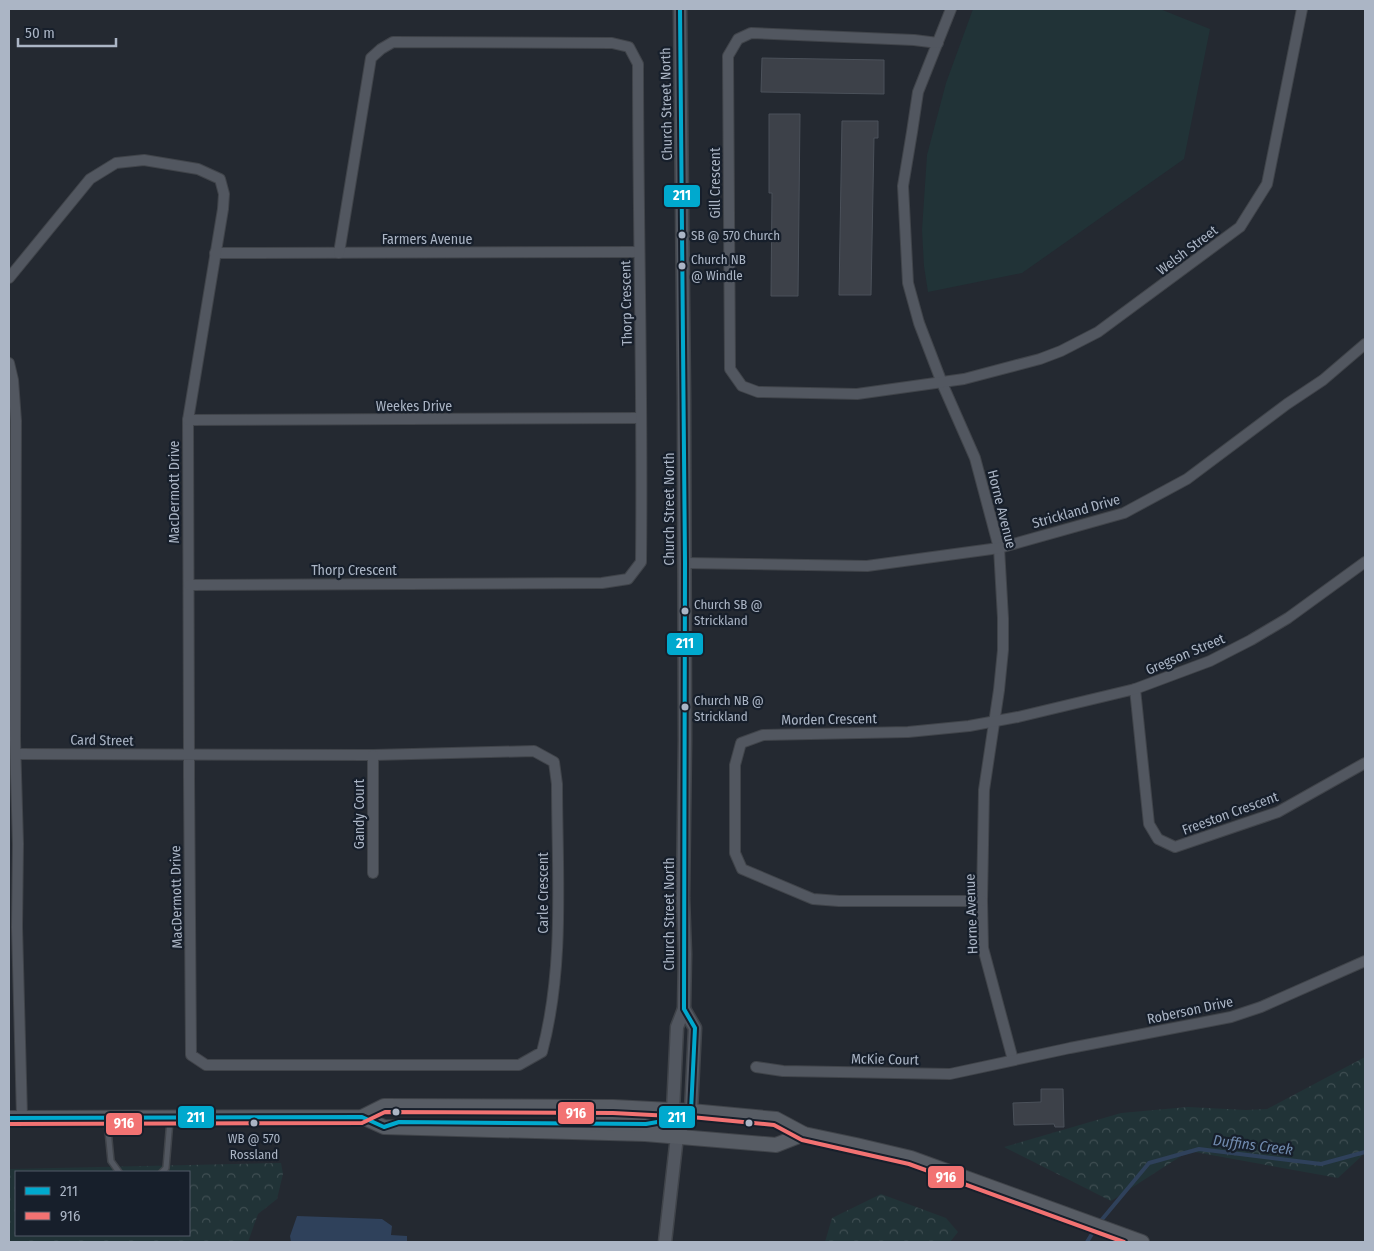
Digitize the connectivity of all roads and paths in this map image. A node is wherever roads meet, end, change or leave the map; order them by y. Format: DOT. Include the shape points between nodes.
graph roads {
  1 [pos="680,9"];
  2 [pos="951,9"];
  3 [pos="1302,9"];
  4 [pos="938,42"];
  5 [pos="639,252"];
  6 [pos="215,253"];
  7 [pos="339,253"];
  8 [pos="9,278"];
  9 [pos="1365,344"];
  10 [pos="9,364"];
  11 [pos="942,383"];
  12 [pos="640,418"];
  13 [pos="188,420"];
  14 [pos="999,548"];
  15 [pos="12,562"];
  16 [pos="1365,562"];
  17 [pos="685,563"];
  18 [pos="189,585"];
  19 [pos="1135,689"];
  20 [pos="994,722"];
  21 [pos="16,754"];
  22 [pos="189,755"];
  23 [pos="373,755"];
  24 [pos="1365,763"];
  25 [pos="373,873"];
  26 [pos="982,901"];
  27 [pos="13,927"];
  28 [pos="1365,961"];
  29 [pos="684,1009"];
  30 [pos="1013,1060"];
  31 [pos="206,1065"];
  32 [pos="756,1067"];
  33 [pos="691,1111"];
  34 [pos="674,1114"];
  35 [pos="362,1116"];
  36 [pos="107,1117"];
  37 [pos="170,1117"];
  38 [pos="15,1118"];
  39 [pos="384,1127"];
  40 [pos="804,1134"];
  41 [pos="677,1136"];
  42 [pos="118,1171"];
  43 [pos="163,1171"];
  44 [pos="665,1242"];
  45 [pos="1142,1242"];
  1 -- 17 [label="street, Church Street North"];
  2 -- 4 [label="street, Horne Avenue"];
  3 -- 11 [label="street, Welsh Street" via="1267,184 1240,227 1098,332 1062,351"];
  4 -- 11 [label="street, Horne Avenue" via="918,92 903,186 908,283"];
  4 -- 11 [label="street, Gill Crescent" via="751,33 738,38 728,56 729,339 730,369 742,386 758,392 857,394"];
  5 -- 7 [label="street, Farmers Avenue"];
  5 -- 7 [label="street, Thorp Crescent" via="638,64 630,47 612,43 393,42 371,58"];
  5 -- 12 [label="street, Thorp Crescent"];
  6 -- 7 [label="street, Farmers Avenue"];
  6 -- 8 [label="street, MacDermott Drive" via="223,209 220,179 198,169 144,160 116,163 90,179"];
  6 -- 13 [label="street, MacDermott Drive"];
  9 -- 14 [label="street, Strickland Drive" via="1322,380 1187,479 1124,513"];
  10 -- 15 [label="street" via="16,421"];
  11 -- 14 [label="street, Horne Avenue" via="975,458"];
  12 -- 13 [label="street, Weekes Drive"];
  12 -- 18 [label="street, Thorp Crescent" via="641,562 628,579 602,583"];
  13 -- 18 [label="street, MacDermott Drive"];
  14 -- 17 [label="street, Strickland Drive" via="867,566"];
  14 -- 20 [label="street, Horne Avenue" via="1003,642"];
  15 -- 21 [label="street"];
  16 -- 19 [label="street, Gregson Street" via="1288,618 1250,640 1210,661"];
  17 -- 29 [label="street, Church Street North"];
  18 -- 22 [label="street, MacDermott Drive"];
  19 -- 20 [label="street, Gregson Street"];
  19 -- 24 [label="street, Freeston Crescent" via="1150,824 1158,839 1175,847 1278,812"];
  20 -- 26 [label="street, Horne Avenue" via="984,790"];
  20 -- 26 [label="street, Morden Crescent" via="908,732 763,734 741,743 735,765 735,853 742,869 813,899"];
  21 -- 22 [label="street, Card Street"];
  21 -- 27 [label="street" via="18,844"];
  22 -- 23 [label="street, Carle Crescent"];
  22 -- 31 [label="street, MacDermott Drive" via="192,1056"];
  23 -- 25 [label="street, Gandy Court"];
  23 -- 31 [label="street, Carle Crescent" via="534,751 554,762 557,784 557,944 550,1022 542,1052 519,1065"];
  26 -- 30 [label="street, Horne Avenue" via="983,948"];
  27 -- 38 [label="street"];
  28 -- 30 [label="street, Roberson Drive" via="1231,1017"];
  29 -- 33 [label="street, Church Street North" via="694,1028"];
  29 -- 34 [label="street, Church Street North" via="677,1027"];
  30 -- 32 [label="street, McKie Court" via="950,1074 783,1071"];
  33 -- 34 [label="main road"];
  33 -- 40 [label="main road" via="776,1119"];
  33 -- 41 [label="street, Church Street North"];
  34 -- 35 [label="main road" via="604,1107 384,1106"];
  34 -- 39 [label="main road" via="646,1124 399,1122"];
  34 -- 41 [label="street, Church Street North"];
  35 -- 37 [label="main road"];
  35 -- 39 [label="main road"];
  36 -- 37 [label="main road"];
  36 -- 38 [label="main road"];
  36 -- 42 [label="lane" via="111,1161"];
  37 -- 43 [label="lane" via="166,1168"];
  39 -- 41 [label="main road"];
  40 -- 41 [label="main road" via="776,1145"];
  40 -- 45 [label="main road" via="911,1158"];
  41 -- 44 [label="street, Church Street North"];
}
